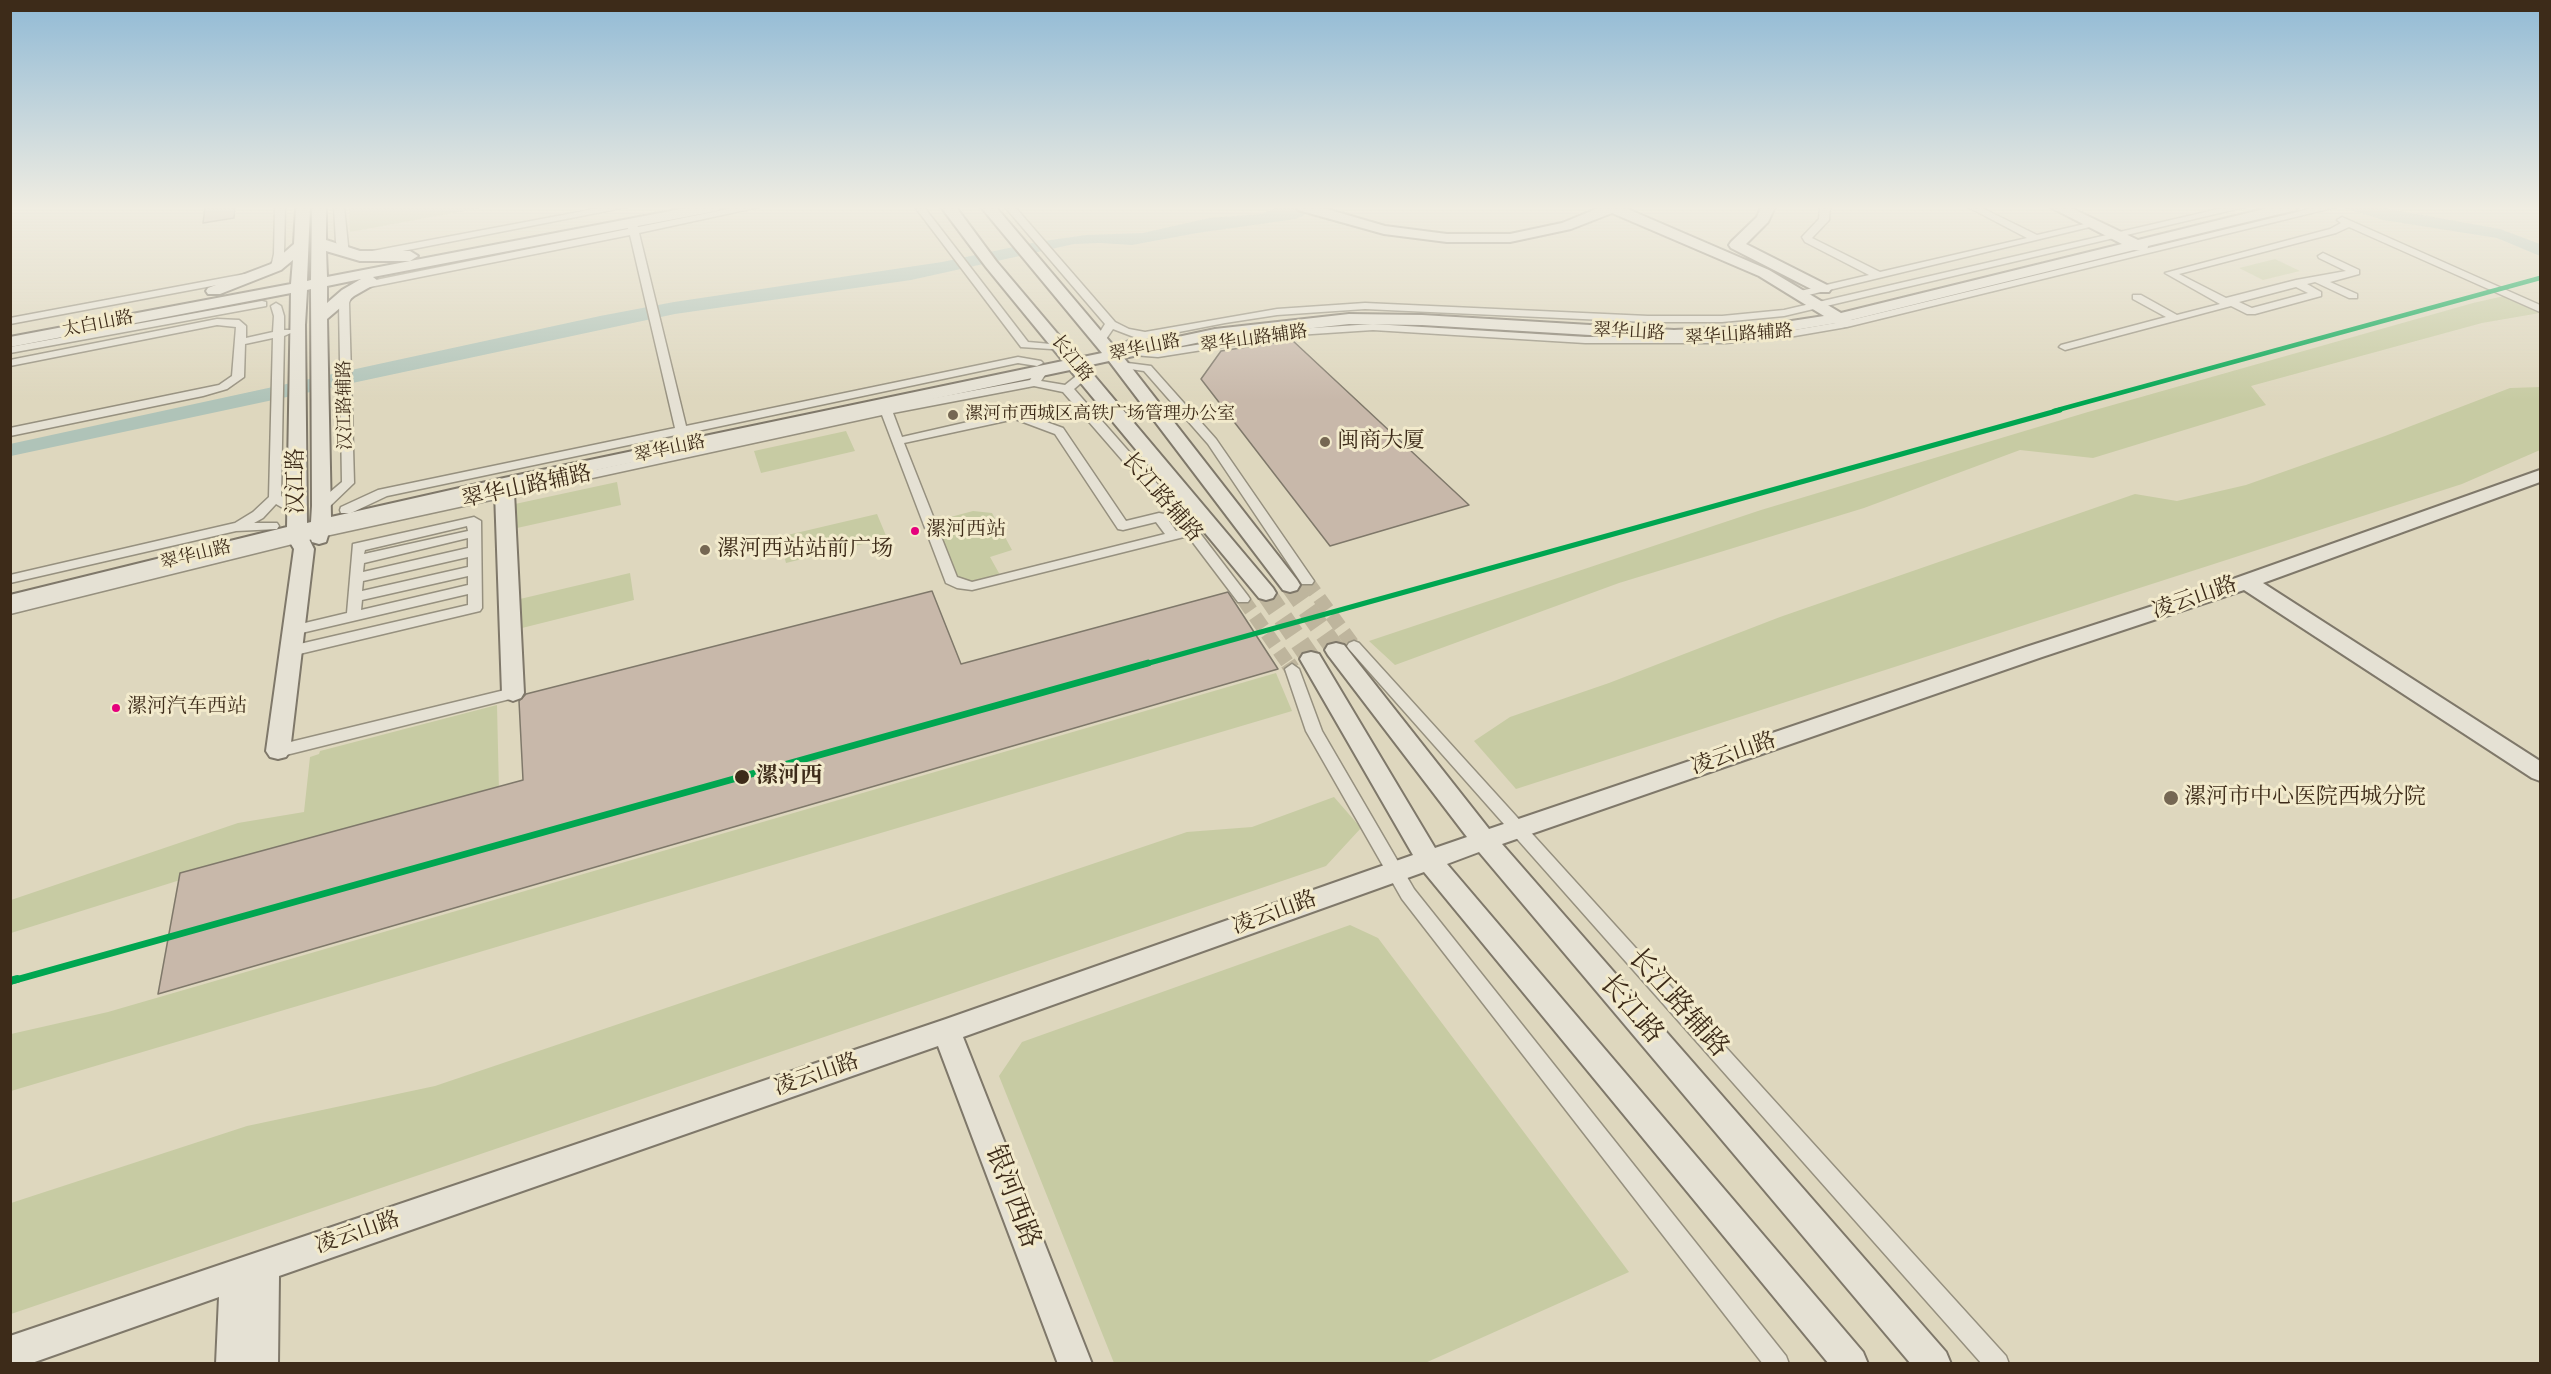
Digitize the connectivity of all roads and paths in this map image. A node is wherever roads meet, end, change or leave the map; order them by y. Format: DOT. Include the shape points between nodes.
graph roads {
  1 [pos="263,271"];
  2 [pos="266,271"];
  3 [pos="301,271"];
  4 [pos="319,271"];
  5 [pos="357,271"];
  6 [pos="391,271"];
  7 [pos="422,271"];
  8 [pos="643,271"];
  9 [pos="969,271"];
  10 [pos="998,271"];
  11 [pos="1047,271"];
  12 [pos="1065,271"];
  13 [pos="1760,271"];
  14 [pos="1788,271"];
  15 [pos="1870,271"];
  16 [pos="1894,271"];
  17 [pos="2019,271"];
  18 [pos="2019,271"];
  19 [pos="2177,271"];
  20 [pos="2353,271"];
  21 [pos="2457,271"];
  22 [pos="1878,275"];
  23 [pos="319,278"];
  24 [pos="2316,279"];
  25 [pos="300,281"];
  26 [pos="2296,284"];
  27 [pos="1823,289"];
  28 [pos="352,290"];
  29 [pos="1800,294"];
  30 [pos="2353,296"];
  31 [pos="2136,297"];
  32 [pos="202,299"];
  33 [pos="2227,302"];
  34 [pos="269,305"];
  35 [pos="2541,309"];
  36 [pos="1833,315"];
  37 [pos="319,318"];
  38 [pos="2175,318"];
  39 [pos="10,321"];
  40 [pos="1111,324"];
  41 [pos="297,328"];
  42 [pos="10,330"];
  43 [pos="279,334"];
  44 [pos="10,342"];
  45 [pos="241,342"];
  46 [pos="1136,344"];
  47 [pos="1026,345"];
  48 [pos="2065,347"];
  49 [pos="10,350"];
  50 [pos="1110,352"];
  51 [pos="1158,354"];
  52 [pos="1018,360"];
  53 [pos="1073,361"];
  54 [pos="10,363"];
  55 [pos="1147,368"];
  56 [pos="1037,373"];
  57 [pos="1067,389"];
  58 [pos="287,399"];
  59 [pos="886,411"];
  60 [pos="10,432"];
  61 [pos="683,434"];
  62 [pos="898,441"];
  63 [pos="2541,476"];
  64 [pos="348,483"];
  65 [pos="504,492"];
  66 [pos="383,493"];
  67 [pos="275,498"];
  68 [pos="346,510"];
  69 [pos="321,520"];
  70 [pos="298,525"];
  71 [pos="272,526"];
  72 [pos="236,527"];
  73 [pos="1191,531"];
  74 [pos="1173,536"];
  75 [pos="474,551"];
  76 [pos="475,570"];
  77 [pos="356,578"];
  78 [pos="10,579"];
  79 [pos="2247,582"];
  80 [pos="1298,583"];
  81 [pos="475,588"];
  82 [pos="10,591"];
  83 [pos="1266,593"];
  84 [pos="355,597"];
  85 [pos="1243,599"];
  86 [pos="10,602"];
  87 [pos="10,610"];
  88 [pos="354,616"];
  89 [pos="300,629"];
  90 [pos="298,649"];
  91 [pos="1323,656"];
  92 [pos="513,693"];
  93 [pos="285,750"];
  94 [pos="2541,772"];
  95 [pos="1517,829"];
  96 [pos="1484,841"];
  97 [pos="1429,860"];
  98 [pos="1394,872"];
  99 [pos="946,1031"];
  100 [pos="250,1271"];
  101 [pos="10,1353"];
  102 [pos="233,1364"];
  103 [pos="261,1364"];
  104 [pos="1075,1364"];
  105 [pos="1778,1364"];
  106 [pos="1851,1364"];
  107 [pos="1934,1364"];
  108 [pos="1998,1364"];
  1 -- 39 [label="street"];
  2 -- 32 [label="main road"];
  3 -- 25 [label="main road, 汉江路"];
  4 -- 23 [label="main road, 汉江路"];
  5 -- 23 [label="main road, 太白山路"];
  6 -- 28 [label="main road"];
  7 -- 28 [label="street"];
  8 -- 61 [label="street"];
  9 -- 47 [label="street"];
  10 -- 53 [label="main road, 长江路"];
  11 -- 50 [label="main road, 长江路"];
  12 -- 40 [label="street"];
  13 -- 29 [label="main road"];
  14 -- 27 [label="main road"];
  15 -- 22 [label="street"];
  16 -- 22 [label="street"];
  17 -- 36 [label="main road, 翠华山路"];
  18 -- 36 [label="street, 翠华山路辅路"];
  19 -- 33 [label="street" via="2170,273"];
  20 -- 24 [label="street"];
  21 -- 35 [label="street"];
  22 -- 27 [label="street"];
  23 -- 25 [label="main road, 太白山路"];
  23 -- 37 [label="main road, 汉江路"];
  24 -- 26 [label="street"];
  24 -- 30 [label="street"];
  25 -- 32 [label="main road, 太白山路"];
  25 -- 41 [label="main road, 汉江路"];
  26 -- 33 [label="street"];
  26 -- 33 [label="street" via="2317,294 2251,312"];
  27 -- 29 [label="street"];
  28 -- 37 [label="main road"];
  28 -- 64 [label="street, 汉江路辅路" via="344,303"];
  29 -- 36 [label="main road"];
  31 -- 38 [label="street"];
  32 -- 34 [label="main road"];
  32 -- 42 [label="main road, 太白山路"];
  32 -- 44 [label="main road, 太白山路"];
  33 -- 38 [label="street"];
  34 -- 41 [label="main road" via="291,315"];
  34 -- 43 [label="street" via="279,316"];
  34 -- 49 [label="street"];
  36 -- 46 [label="main road, 翠华山路" via="1759,331 1674,335 1350,319"];
  36 -- 46 [label="street, 翠华山路辅路" via="1784,313 1722,319 1648,319 1365,306 1277,312"];
  36 -- 51 [label="street, 翠华山路辅路" via="1789,334 1726,340 1585,340 1373,327 1297,332"];
  37 -- 69 [label="main road, 汉江路"];
  38 -- 48 [label="street"];
  40 -- 46 [label="street" via="1126,332"];
  40 -- 50 [label="street"];
  41 -- 43 [label="street"];
  41 -- 58 [label="main road, 汉江路" via="297,375"];
  43 -- 45 [label="street"];
  43 -- 58 [label="street" via="277,381"];
  45 -- 54 [label="street" via="241,326 217,322"];
  45 -- 60 [label="street" via="238,377 223,387"];
  46 -- 50 [label="main road, 翠华山路"];
  46 -- 51 [label="street, 翠华山路辅路"];
  47 -- 52 [label="street"];
  47 -- 53 [label="street"];
  50 -- 53 [label="main road, 翠华山路"];
  50 -- 55 [label="street"];
  50 -- 80 [label="main road, 长江路"];
  51 -- 55 [label="street"];
  52 -- 56 [label="street, 翠华山路辅路"];
  52 -- 61 [label="street, 翠华山路辅路"];
  53 -- 56 [label="main road, 翠华山路"];
  53 -- 57 [label="street"];
  53 -- 83 [label="main road, 长江路"];
  55 -- 80 [label="street" via="1212,442"];
  56 -- 57 [label="street"];
  56 -- 59 [label="street, 翠华山路辅路"];
  56 -- 61 [label="main road, 翠华山路"];
  56 -- 69 [label="main road, 翠华山路"];
  57 -- 73 [label="street, 长江路辅路"];
  58 -- 67 [label="street"];
  58 -- 70 [label="main road, 汉江路"];
  59 -- 62 [label="street"];
  59 -- 65 [label="street, 翠华山路辅路"];
  61 -- 66 [label="street, 翠华山路辅路"];
  61 -- 68 [label="main road, 翠华山路"];
  62 -- 74 [label="street" via="1016,415 1059,430 1123,525 1159,517"];
  62 -- 74 [label="street" via="951,580 962,585 972,586"];
  63 -- 79 [label="main road, 凌云山路"];
  64 -- 66 [label="street" via="363,492"];
  64 -- 69 [label="street, 汉江路辅路"];
  65 -- 69 [label="street, 翠华山路辅路"];
  65 -- 92 [label="main road"];
  66 -- 68 [label="street, 翠华山路辅路"];
  67 -- 70 [label="street"];
  67 -- 72 [label="street" via="258,516"];
  68 -- 69 [label="main road, 翠华山路"];
  69 -- 70 [label="main road, 翠华山路"];
  69 -- 89 [label="main road, 汉江路"];
  70 -- 71 [label="main road, 翠华山路"];
  70 -- 86 [label="main road, 翠华山路"];
  70 -- 87 [label="street"];
  70 -- 89 [label="main road, 汉江路" via="304,549"];
  71 -- 72 [label="street"];
  71 -- 82 [label="main road, 翠华山路"];
  72 -- 78 [label="street"];
  73 -- 74 [label="street"];
  73 -- 85 [label="street, 长江路辅路"];
  75 -- 76 [label="street"];
  75 -- 77 [label="street"];
  75 -- 77 [label="street" via="474,521 358,547"];
  76 -- 81 [label="street"];
  76 -- 84 [label="street"];
  77 -- 84 [label="street"];
  79 -- 94 [label="main road"];
  79 -- 95 [label="main road, 凌云山路"];
  81 -- 88 [label="street"];
  81 -- 90 [label="street" via="475,609"];
  84 -- 88 [label="street"];
  88 -- 89 [label="street"];
  89 -- 90 [label="main road, 汉江路"];
  90 -- 93 [label="main road, 汉江路"];
  91 -- 95 [label="street, 长江路辅路"];
  91 -- 96 [label="main road, 长江路"];
  91 -- 97 [label="main road"];
  91 -- 98 [label="street" via="1314,731"];
  92 -- 93 [label="street"];
  95 -- 96 [label="main road, 凌云山路"];
  95 -- 108 [label="street, 长江路辅路"];
  96 -- 97 [label="main road, 凌云山路"];
  96 -- 107 [label="main road, 长江路"];
  97 -- 98 [label="main road, 凌云山路"];
  97 -- 106 [label="main road"];
  98 -- 99 [label="main road, 凌云山路"];
  98 -- 105 [label="street"];
  99 -- 100 [label="main road, 凌云山路"];
  99 -- 104 [label="main road, 银河西路"];
  100 -- 101 [label="main road, 凌云山路"];
  100 -- 102 [label="main road"];
  100 -- 103 [label="main road"];
}
